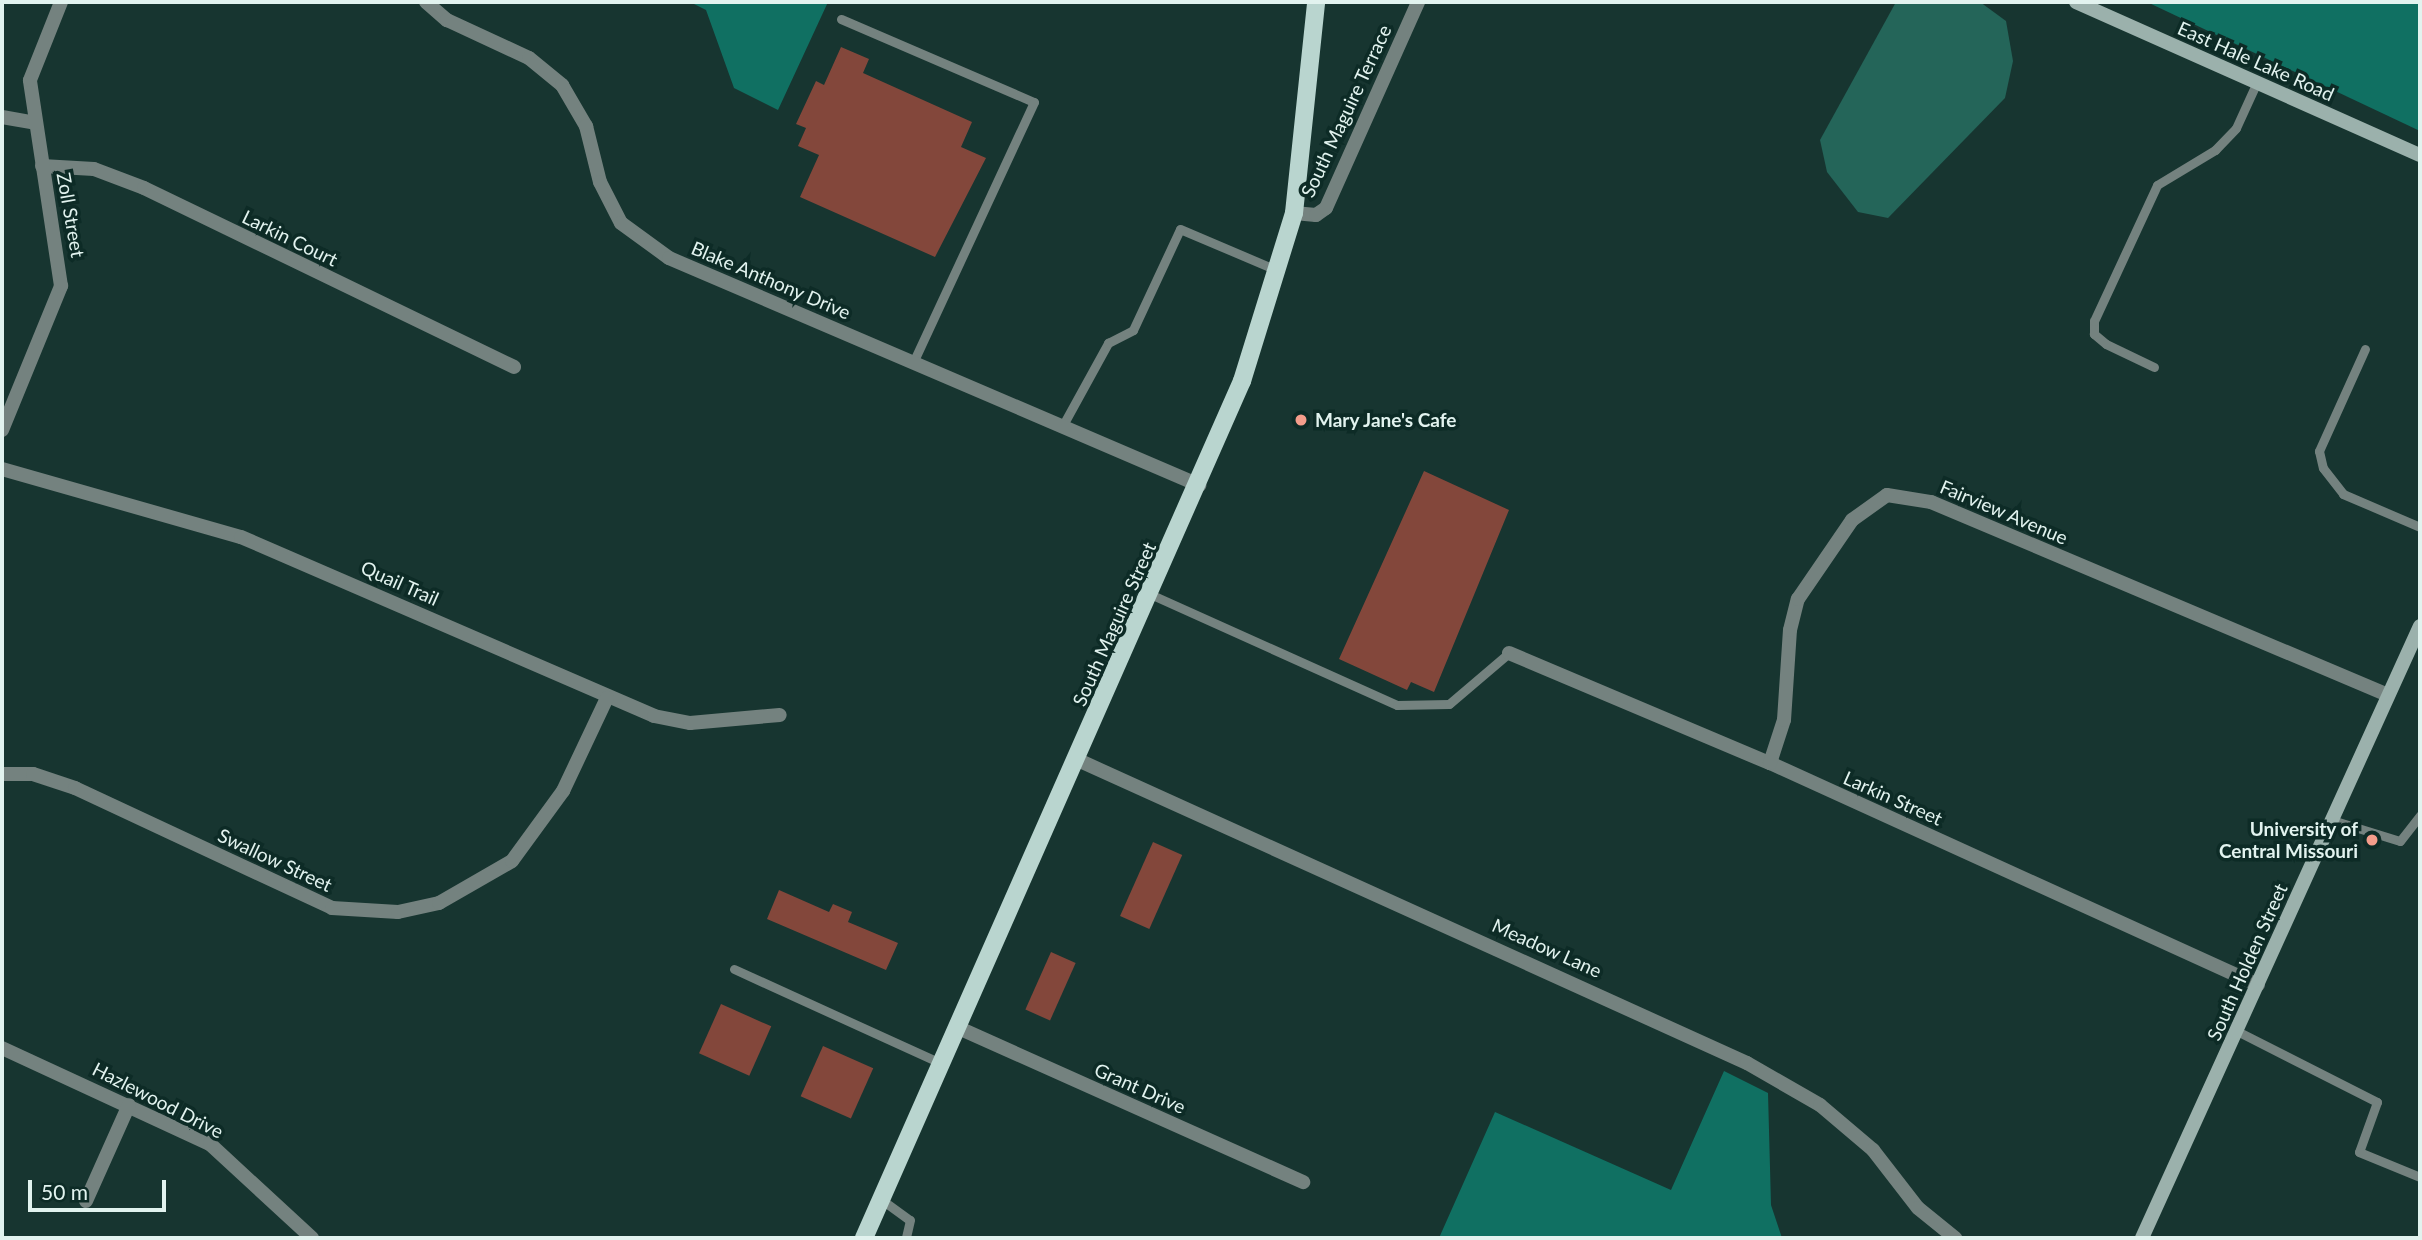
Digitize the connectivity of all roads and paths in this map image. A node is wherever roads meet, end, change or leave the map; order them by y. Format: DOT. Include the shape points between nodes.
graph roads {
  1 [pos="61,2"];
  2 [pos="426,2"];
  3 [pos="1316,2"];
  4 [pos="1418,2"];
  5 [pos="2076,2"];
  6 [pos="841,19"];
  7 [pos="2257,82"];
  8 [pos="2,117"];
  9 [pos="35,123"];
  10 [pos="2420,155"];
  11 [pos="42,166"];
  12 [pos="1294,213"];
  13 [pos="1280,272"];
  14 [pos="2365,349"];
  15 [pos="914,361"];
  16 [pos="514,367"];
  17 [pos="2154,367"];
  18 [pos="1063,425"];
  19 [pos="2,430"];
  20 [pos="2,469"];
  21 [pos="1199,485"];
  22 [pos="2420,527"];
  23 [pos="1150,594"];
  24 [pos="2420,625"];
  25 [pos="1509,653"];
  26 [pos="2388,695"];
  27 [pos="607,698"];
  28 [pos="780,715"];
  29 [pos="1078,760"];
  30 [pos="1770,763"];
  31 [pos="2,775"];
  32 [pos="2420,815"];
  33 [pos="2332,820"];
  34 [pos="734,969"];
  35 [pos="2259,985"];
  36 [pos="961,1029"];
  37 [pos="2237,1031"];
  38 [pos="2,1048"];
  39 [pos="944,1065"];
  40 [pos="129,1105"];
  41 [pos="2420,1177"];
  42 [pos="1303,1182"];
  43 [pos="882,1200"];
  44 [pos="86,1201"];
  45 [pos="312,1238"];
  46 [pos="864,1238"];
  47 [pos="906,1238"];
  48 [pos="1955,1238"];
  49 [pos="2143,1238"];
  1 -- 9 [label="street, Zoll Street" via="30,80"];
  2 -- 15 [label="street, Blake Anthony Drive" via="468,32 529,58 562,85 586,126 600,182 621,223 637,237 669,258"];
  3 -- 12 [label="main road, South Maguire Street"];
  4 -- 12 [label="street, South Maguire Terrace" via="1326,208 1316,215"];
  5 -- 7 [label="main road, East Hale Lake Road"];
  6 -- 15 [label="lane" via="1034,102"];
  7 -- 10 [label="main road, East Hale Lake Road"];
  7 -- 17 [label="lane" via="2236,128 2216,150 2157,185 2094,321 2094,334 2106,344"];
  8 -- 9 [label="street"];
  9 -- 11 [label="street, Zoll Street"];
  11 -- 16 [label="street, Larkin Court" via="94,169 144,188"];
  11 -- 19 [label="street, Zoll Street" via="61,286"];
  12 -- 13 [label="main road, South Maguire Street"];
  13 -- 18 [label="lane" via="1180,229 1133,330 1108,343"];
  13 -- 21 [label="main road, South Maguire Street"];
  14 -- 22 [label="lane" via="2319,451 2323,468 2343,494"];
  15 -- 18 [label="street, Blake Anthony Drive"];
  18 -- 21 [label="street, Blake Anthony Drive"];
  20 -- 27 [label="street, Quail Trail" via="241,537"];
  21 -- 23 [label="main road, South Maguire Street"];
  23 -- 25 [label="lane" via="1397,705 1449,704"];
  23 -- 29 [label="main road, South Maguire Street"];
  24 -- 26 [label="main road, South Holden Street"];
  25 -- 30 [label="street, Larkin Street"];
  26 -- 30 [label="street, Fairview Avenue" via="1931,502 1887,495 1852,520 1798,599 1790,631 1784,720"];
  26 -- 33 [label="main road, South Holden Street"];
  27 -- 28 [label="street, Quail Trail" via="690,723"];
  27 -- 31 [label="street, Swallow Street" via="563,790 512,861 439,903 398,912 332,908 75,788 33,774"];
  29 -- 36 [label="main road, South Maguire Street"];
  29 -- 48 [label="street, Meadow Lane" via="1747,1063 1820,1105 1873,1150 1918,1208"];
  30 -- 35 [label="street, Larkin Street"];
  32 -- 33 [label="lane" via="2400,841"];
  33 -- 35 [label="main road, South Holden Street"];
  34 -- 39 [label="lane"];
  35 -- 37 [label="main road, South Holden Street"];
  36 -- 39 [label="main road, South Maguire Street"];
  36 -- 42 [label="street, Grant Drive"];
  37 -- 41 [label="lane" via="2377,1102 2359,1152"];
  37 -- 49 [label="main road, South Holden Street"];
  38 -- 40 [label="street, Hazlewood Drive"];
  39 -- 43 [label="main road, South Maguire Street"];
  40 -- 44 [label="street"];
  40 -- 45 [label="street, Hazlewood Drive" via="210,1144"];
  43 -- 46 [label="main road, South Maguire Street"];
  43 -- 47 [label="lane" via="910,1220"];
}
